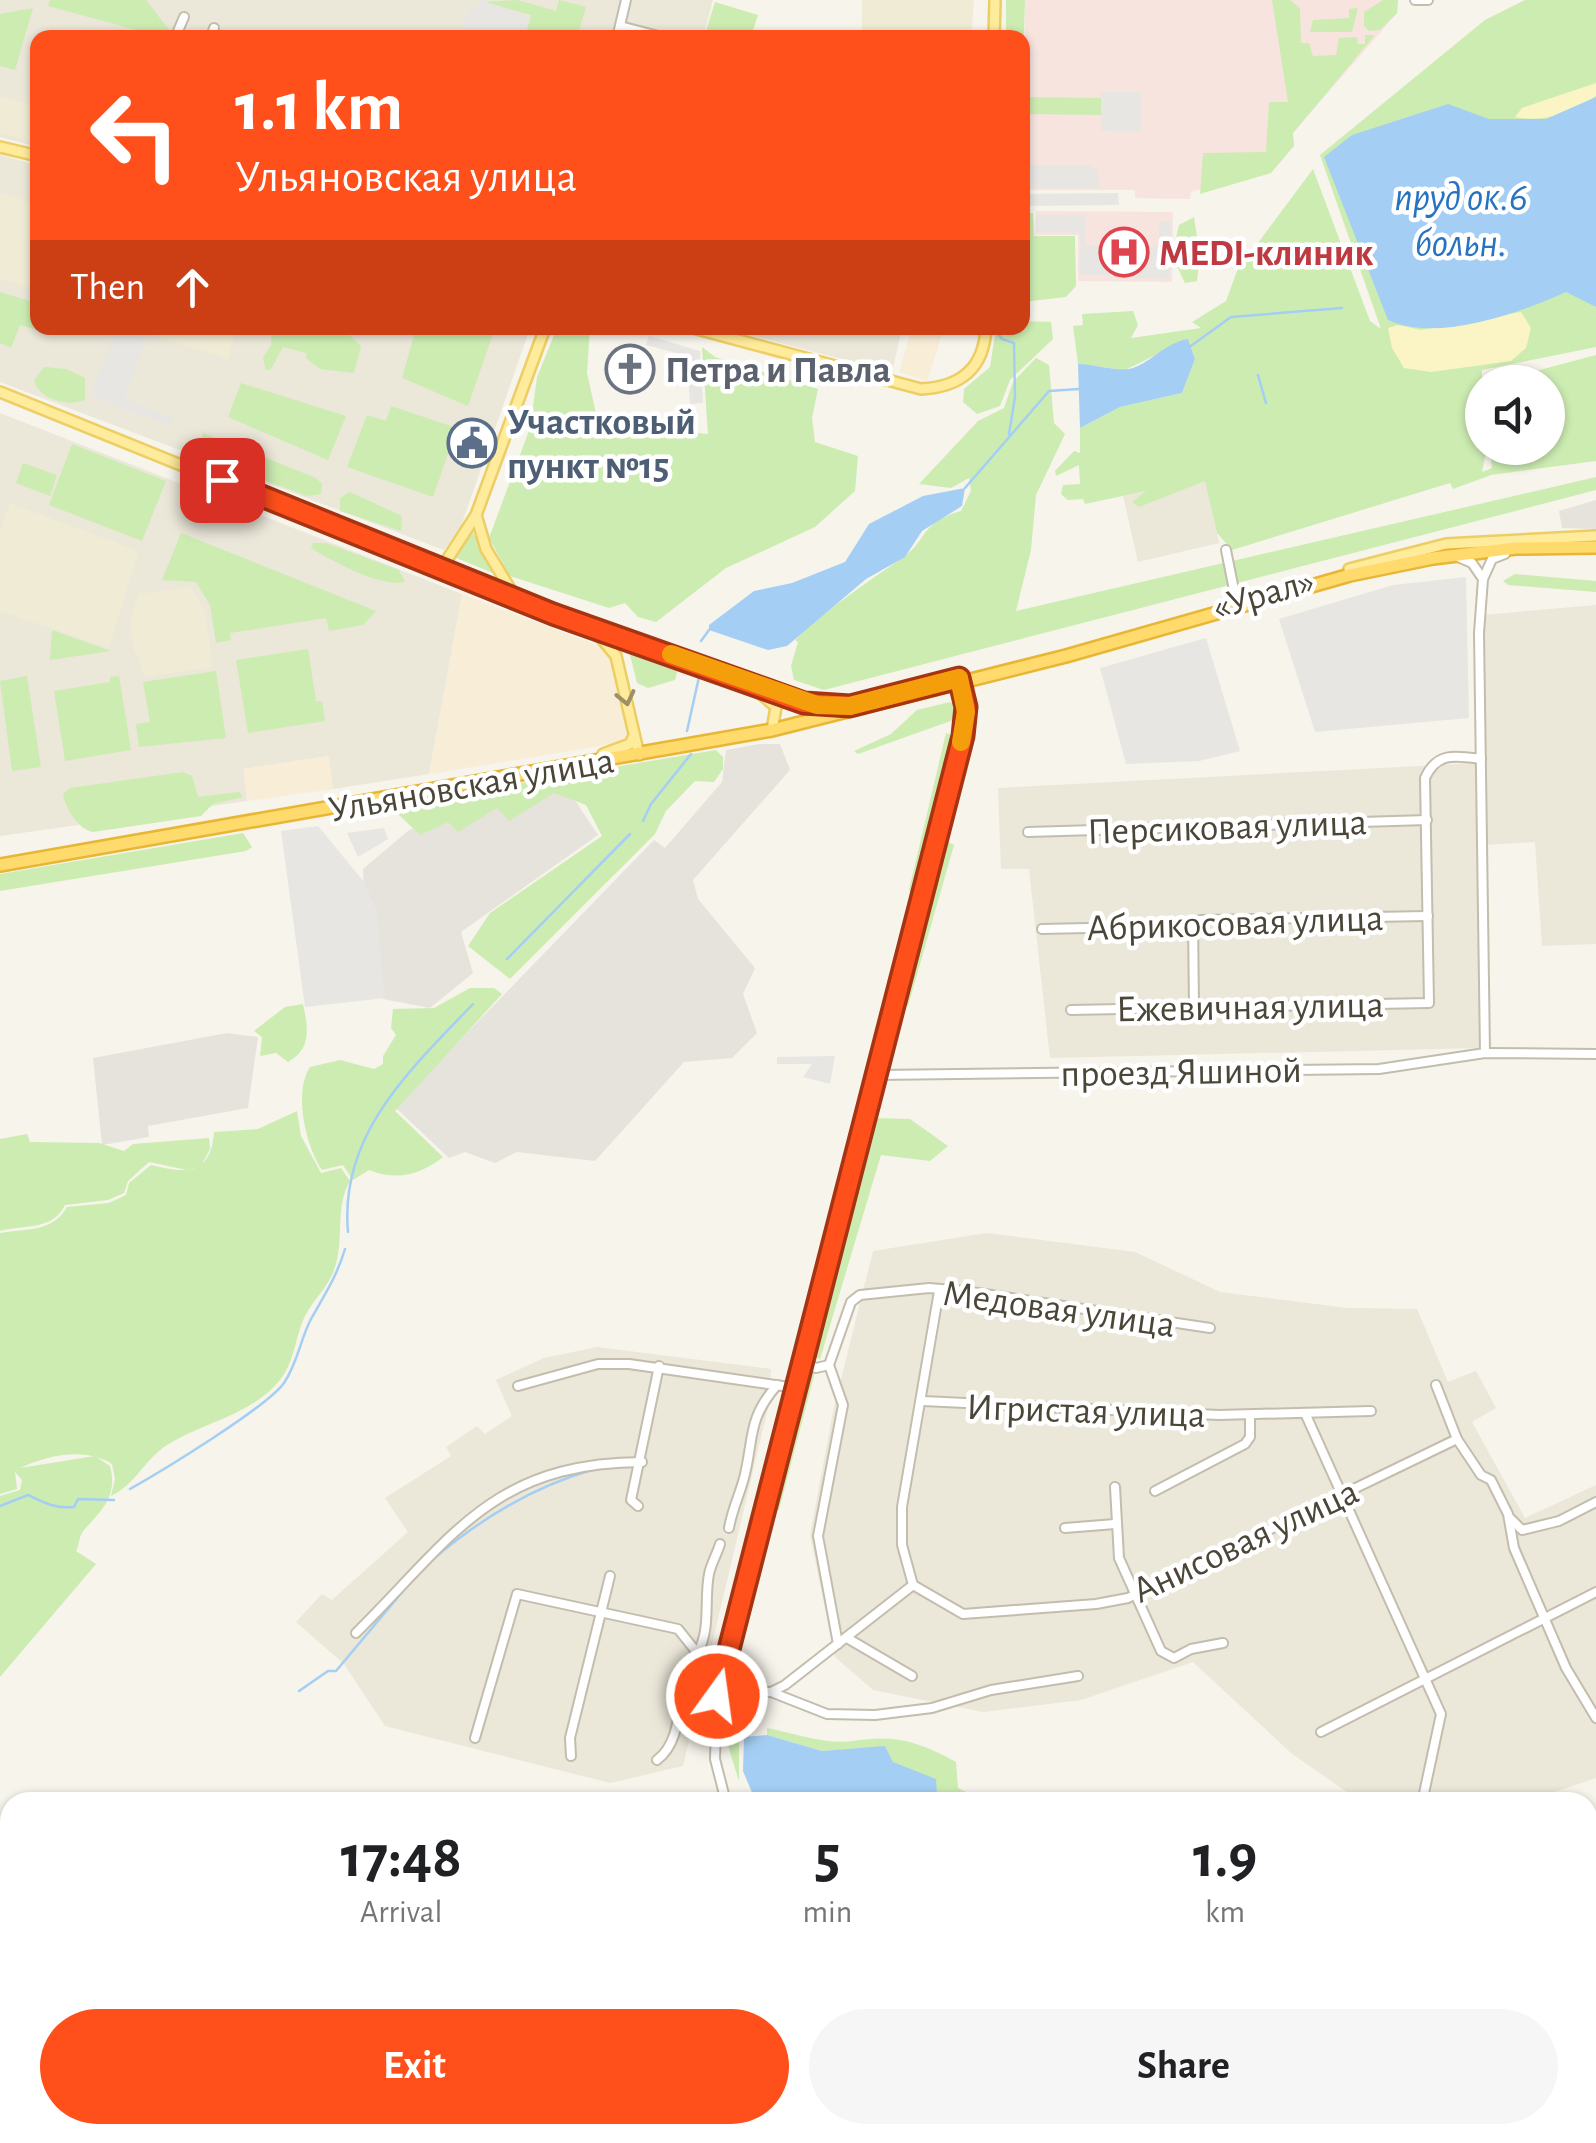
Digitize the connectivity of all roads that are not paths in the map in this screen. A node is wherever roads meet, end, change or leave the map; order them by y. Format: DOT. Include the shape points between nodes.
graph roads {
  1 [pos="626,0"];
  2 [pos="995,0"];
  3 [pos="1414,0"];
  4 [pos="1428,0"];
  5 [pos="184,17"];
  6 [pos="620,26"];
  7 [pos="178,30"];
  8 [pos="619,30"];
  9 [pos="635,30"];
  10 [pos="994,30"];
  11 [pos="0,146"];
  12 [pos="30,154"];
  13 [pos="542,335"];
  14 [pos="719,335"];
  15 [pos="984,335"];
  16 [pos="0,392"];
  17 [pos="476,515"];
  18 [pos="1596,541"];
  19 [pos="1548,547"];
  20 [pos="1226,550"];
  21 [pos="1433,558"];
  22 [pos="441,569"];
  23 [pos="1483,579"];
  24 [pos="517,599"];
  25 [pos="1236,600"];
  26 [pos="553,614"];
  27 [pos="632,639"];
  28 [pos="618,664"];
  29 [pos="739,681"];
  30 [pos="960,681"];
  31 [pos="938,686"];
  32 [pos="850,706"];
  33 [pos="773,726"];
  34 [pos="634,733"];
  35 [pos="638,752"];
  36 [pos="603,754"];
  37 [pos="1482,759"];
  38 [pos="1427,820"];
  39 [pos="1028,832"];
  40 [pos="0,861"];
  41 [pos="1428,916"];
  42 [pos="1193,921"];
  43 [pos="1042,929"];
  44 [pos="1194,1007"];
  45 [pos="1071,1010"];
  46 [pos="1484,1053"];
  47 [pos="1596,1054"];
  48 [pos="877,1075"];
  49 [pos="939,1291"];
  50 [pos="1210,1328"];
  51 [pos="802,1362"];
  52 [pos="829,1365"];
  53 [pos="658,1366"];
  54 [pos="777,1385"];
  55 [pos="1436,1385"];
  56 [pos="518,1386"];
  57 [pos="796,1388"];
  58 [pos="923,1401"];
  59 [pos="1370,1411"];
  60 [pos="1305,1413"];
  61 [pos="1250,1415"];
  62 [pos="1457,1439"];
  63 [pos="642,1462"];
  64 [pos="1115,1487"];
  65 [pos="1155,1491"];
  66 [pos="1340,1497"];
  67 [pos="1596,1502"];
  68 [pos="638,1506"];
  69 [pos="1508,1514"];
  70 [pos="1115,1524"];
  71 [pos="730,1528"];
  72 [pos="1064,1528"];
  73 [pos="720,1544"];
  74 [pos="610,1576"];
  75 [pos="913,1586"];
  76 [pos="1596,1592"];
  77 [pos="1134,1594"];
  78 [pos="602,1612"];
  79 [pos="1545,1617"];
  80 [pos="356,1634"];
  81 [pos="847,1638"];
  82 [pos="1224,1643"];
  83 [pos="838,1644"];
  84 [pos="698,1654"];
  85 [pos="726,1660"];
  86 [pos="912,1676"];
  87 [pos="1078,1676"];
  88 [pos="1425,1676"];
  89 [pos="718,1691"];
  90 [pos="771,1692"];
  91 [pos="1596,1718"];
  92 [pos="1321,1732"];
  93 [pos="475,1738"];
  94 [pos="571,1756"];
  95 [pos="657,1760"];
  96 [pos="723,1792"];
  97 [pos="1425,1792"];
  1 -- 6 [label="street"];
  2 -- 10 [label="main road"];
  3 -- 4 [label="street"];
  5 -- 7 [label="street"];
  6 -- 8 [label="street"];
  6 -- 9 [label="street"];
  11 -- 12 [label="main road"];
  13 -- 17 [label="main road"];
  14 -- 15 [label="main road" via="920,389 964,379 978,362"];
  16 -- 22 [label="main road"];
  17 -- 22 [label="main road"];
  17 -- 24 [label="main road" via="486,549"];
  18 -- 19 [label="highway, «Урал»"];
  18 -- 25 [label="highway, «Урал»" via="1465,547"];
  19 -- 21 [label="highway, «Урал»"];
  19 -- 23 [label="street" via="1496,556"];
  20 -- 25 [label="street"];
  21 -- 23 [label="street" via="1464,558"];
  21 -- 30 [label="highway, «Урал»"];
  22 -- 24 [label="main road"];
  23 -- 37 [label="street"];
  24 -- 26 [label="main road"];
  25 -- 30 [label="highway, «Урал»"];
  26 -- 27 [label="main road"];
  26 -- 28 [label="main road" via="602,636"];
  27 -- 28 [label="main road" via="618,646"];
  27 -- 29 [label="main road"];
  28 -- 34 [label="main road, one-way"];
  29 -- 32 [label="main road" via="804,703"];
  29 -- 33 [label="main road" via="772,700 778,710"];
  30 -- 31 [label="highway, «Урал»"];
  30 -- 48 [label="street" via="963,736"];
  31 -- 32 [label="highway, Ульяновская улица"];
  31 -- 33 [label="highway, Ульяновская улица"];
  32 -- 33 [label="highway, Ульяновская улица"];
  33 -- 35 [label="highway, Ульяновская улица"];
  34 -- 35 [label="main road"];
  34 -- 36 [label="main road" via="630,744"];
  35 -- 36 [label="highway, Ульяновская улица"];
  35 -- 40 [label="highway, Ульяновская улица"];
  36 -- 40 [label="highway, Ульяновская улица"];
  37 -- 38 [label="street" via="1448,756 1430,767"];
  37 -- 46 [label="street"];
  38 -- 39 [label="street, Персиковая улица"];
  38 -- 41 [label="street"];
  41 -- 42 [label="street, Абрикосовая улица"];
  41 -- 44 [label="street, Ежевичная улица" via="1429,1003"];
  42 -- 43 [label="street, Абрикосовая улица"];
  42 -- 44 [label="street"];
  44 -- 45 [label="street, Ежевичная улица"];
  46 -- 47 [label="street, проезд Яшиной"];
  46 -- 48 [label="street, проезд Яшиной" via="1379,1068"];
  48 -- 51 [label="street"];
  49 -- 50 [label="street, Медовая улица"];
  49 -- 52 [label="street, Медовая улица" via="860,1295 851,1302"];
  49 -- 58 [label="street"];
  51 -- 52 [label="street"];
  51 -- 57 [label="street"];
  52 -- 83 [label="street" via="843,1405 818,1536"];
  53 -- 54 [label="street"];
  53 -- 56 [label="street" via="598,1364"];
  53 -- 63 [label="street"];
  54 -- 57 [label="street"];
  54 -- 71 [label="street" via="748,1434 746,1472"];
  55 -- 62 [label="street"];
  57 -- 85 [label="street"];
  58 -- 61 [label="street, Игристая улица"];
  58 -- 75 [label="street" via="902,1507 902,1545"];
  59 -- 60 [label="street, Игристая улица"];
  60 -- 61 [label="street, Игристая улица"];
  60 -- 66 [label="street"];
  61 -- 65 [label="street, Игристая улица" via="1244,1444"];
  62 -- 66 [label="street, Анисовая улица"];
  62 -- 69 [label="street" via="1491,1480"];
  63 -- 68 [label="street" via="630,1500"];
  63 -- 80 [label="street" via="565,1468 484,1506"];
  64 -- 70 [label="street"];
  66 -- 77 [label="street, Анисовая улица"];
  66 -- 88 [label="street"];
  67 -- 69 [label="street" via="1536,1529 1522,1530"];
  69 -- 79 [label="street" via="1514,1548"];
  70 -- 72 [label="street"];
  70 -- 77 [label="street" via="1118,1558"];
  73 -- 84 [label="street"];
  74 -- 78 [label="street"];
  75 -- 77 [label="street, Анисовая улица" via="963,1614 1096,1604"];
  75 -- 81 [label="street"];
  76 -- 79 [label="street"];
  77 -- 82 [label="street" via="1165,1656"];
  78 -- 84 [label="street" via="678,1629"];
  78 -- 93 [label="street" via="517,1594"];
  78 -- 94 [label="street"];
  79 -- 88 [label="street"];
  79 -- 91 [label="street"];
  81 -- 83 [label="street"];
  81 -- 86 [label="street"];
  83 -- 90 [label="street"];
  84 -- 85 [label="street"];
  84 -- 95 [label="street" via="684,1680 672,1741"];
  85 -- 89 [label="street"];
  87 -- 90 [label="street" via="914,1711 846,1716 803,1708"];
  88 -- 92 [label="street"];
  88 -- 97 [label="street" via="1442,1723"];
  89 -- 90 [label="street"];
  89 -- 96 [label="street" via="713,1724"];
}
